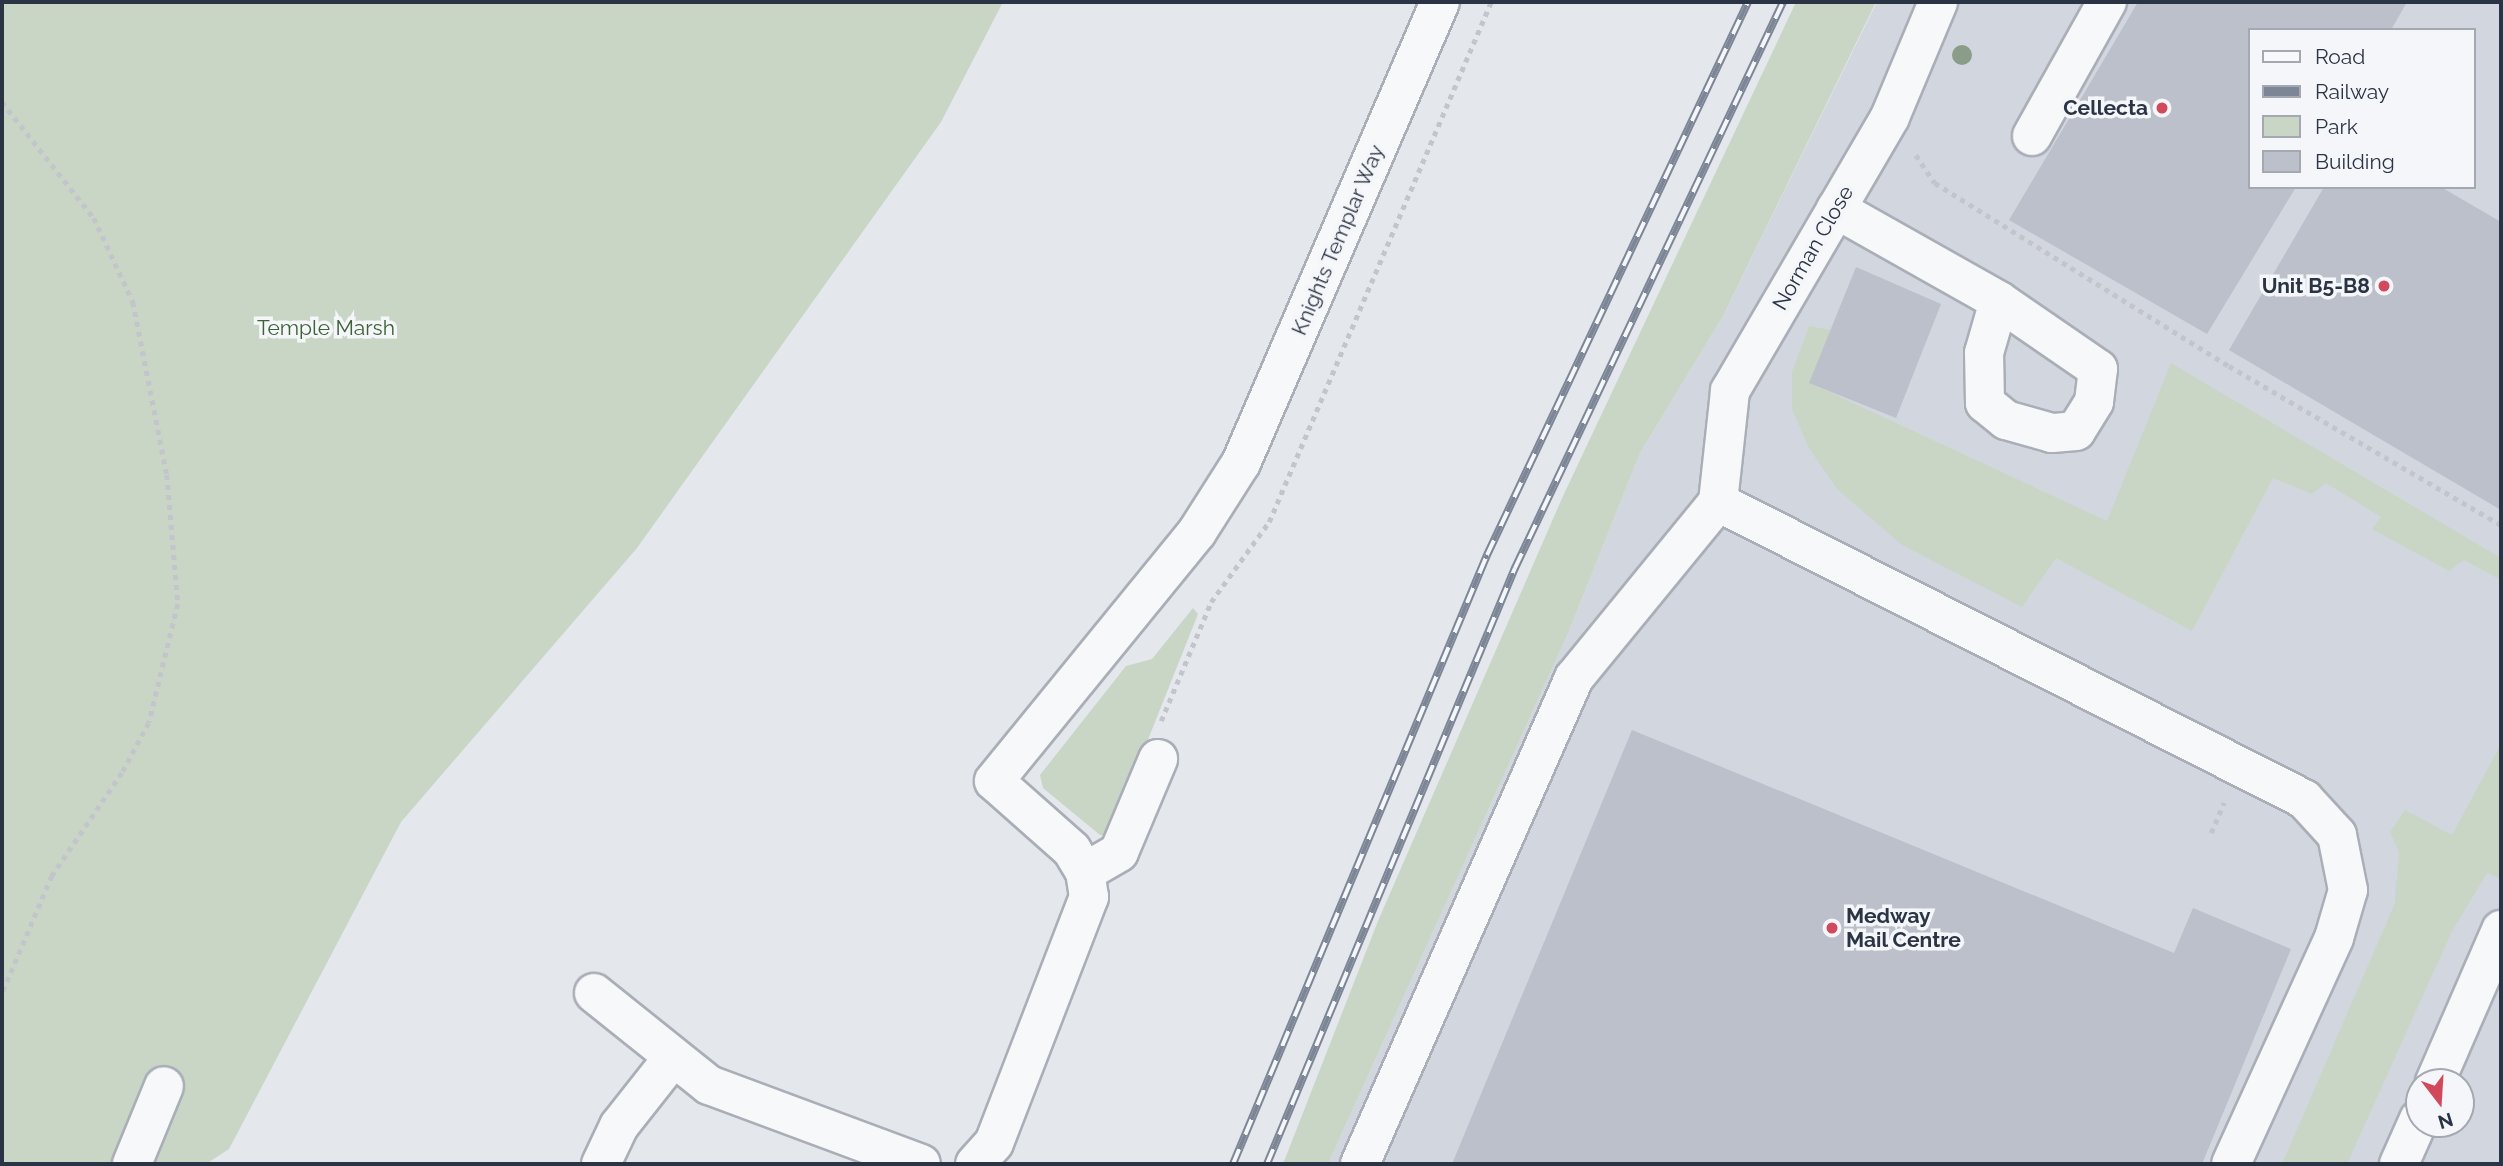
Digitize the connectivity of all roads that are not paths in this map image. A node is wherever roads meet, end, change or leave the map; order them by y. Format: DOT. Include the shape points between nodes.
graph roads {
  1 [pos="1440,2"];
  2 [pos="1938,2"];
  3 [pos="2107,2"];
  4 [pos="2032,136"];
  5 [pos="1836,209"];
  6 [pos="1999,300"];
  7 [pos="1718,502"];
  8 [pos="1158,759"];
  9 [pos="1085,872"];
  10 [pos="2501,930"];
  11 [pos="594,993"];
  12 [pos="672,1059"];
  13 [pos="2441,1068"];
  14 [pos="164,1086"];
  15 [pos="2411,1138"];
  16 [pos="844,1152"];
  17 [pos="132,1164"];
  18 [pos="601,1164"];
  19 [pos="921,1164"];
  20 [pos="975,1164"];
  21 [pos="1360,1164"];
  22 [pos="2231,1164"];
  23 [pos="2399,1164"];
  1 -- 9 [label="street, Knights Templar Way" via="1251,444 1197,532 994,782 1072,850"];
  2 -- 5 [label="street, Norman Close" via="1890,117"];
  3 -- 4 [label="street"];
  5 -- 6 [label="street"];
  5 -- 7 [label="street, Norman Close" via="1730,391"];
  7 -- 21 [label="street" via="1574,678"];
  7 -- 22 [label="street" via="2304,799 2337,835 2348,890 2334,938"];
  8 -- 9 [label="street" via="1119,852"];
  9 -- 20 [label="street" via="1085,911 994,1143"];
  10 -- 13 [label="street"];
  11 -- 12 [label="street"];
  12 -- 16 [label="street" via="717,1088"];
  12 -- 18 [label="street" via="619,1126"];
  14 -- 17 [label="street"];
  15 -- 23 [label="street"];
  16 -- 19 [label="street"];
}
